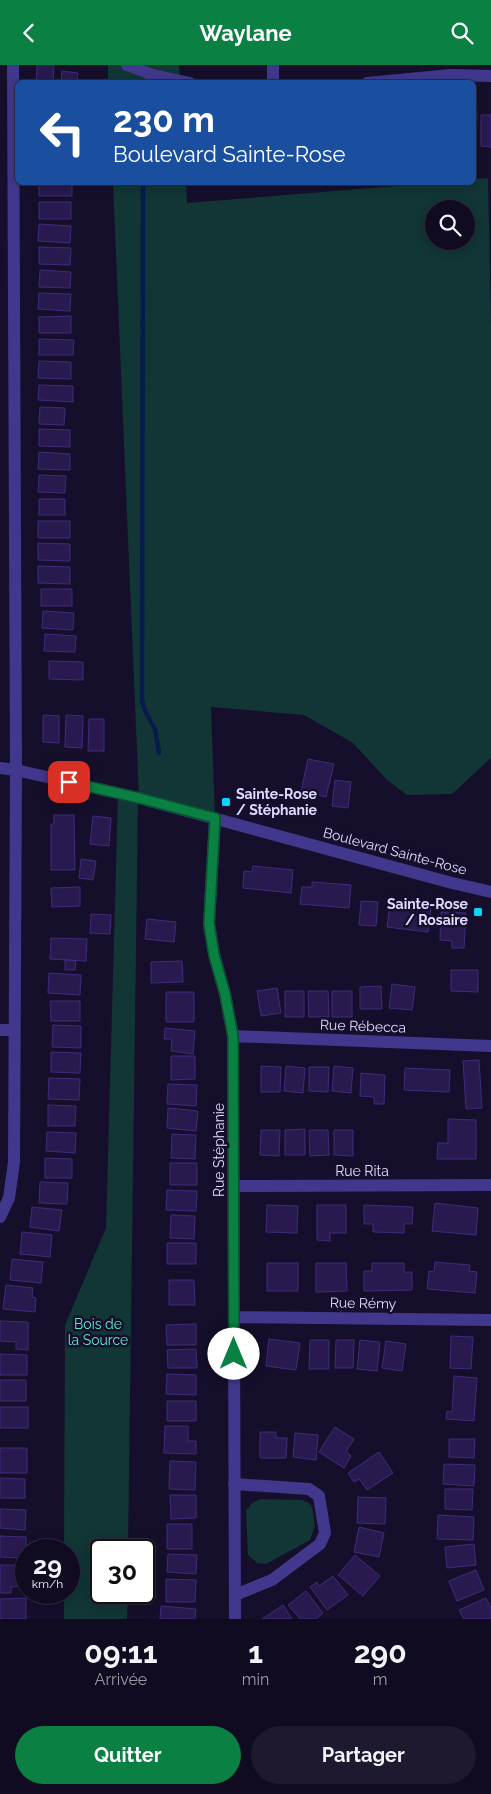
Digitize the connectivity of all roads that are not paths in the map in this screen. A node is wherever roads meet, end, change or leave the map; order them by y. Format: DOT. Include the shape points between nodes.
graph roads {
  1 [pos="13,65"];
  2 [pos="128,65"];
  3 [pos="272,65"];
  4 [pos="451,70"];
  5 [pos="491,76"];
  6 [pos="176,80"];
  7 [pos="273,80"];
  8 [pos="386,80"];
  9 [pos="0,768"];
  10 [pos="16,770"];
  11 [pos="215,818"];
  12 [pos="491,892"];
  13 [pos="0,1030"];
  14 [pos="14,1030"];
  15 [pos="233,1036"];
  16 [pos="491,1046"];
  17 [pos="491,1185"];
  18 [pos="234,1186"];
  19 [pos="0,1217"];
  20 [pos="234,1317"];
  21 [pos="491,1320"];
  22 [pos="234,1484"];
  23 [pos="235,1595"];
  24 [pos="235,1619"];
  1 -- 10 [label="street"];
  2 -- 6 [label="street"];
  3 -- 7 [label="street"];
  4 -- 5 [label="street"];
  4 -- 8 [label="street"];
  9 -- 10 [label="street, Boulevard Sainte-Rose"];
  10 -- 11 [label="street, Boulevard Sainte-Rose"];
  10 -- 14 [label="street"];
  11 -- 12 [label="street, Boulevard Sainte-Rose"];
  11 -- 15 [label="street, Rue Stéphanie" via="209,924"];
  13 -- 14 [label="street"];
  14 -- 19 [label="street" via="14,1162 9,1198"];
  15 -- 16 [label="street, Rue Rébecca"];
  15 -- 18 [label="street, Rue Stéphanie"];
  17 -- 18 [label="street, Rue Rita"];
  18 -- 20 [label="street, Rue Stéphanie"];
  20 -- 21 [label="street, Rue Rémy"];
  20 -- 22 [label="street, Rue Stéphanie"];
  22 -- 23 [label="street, Rue Stéphanie"];
  22 -- 23 [label="street" via="309,1489 319,1496 324,1533 320,1545 272,1580"];
  23 -- 24 [label="street, Rue Stéphanie"];
}
